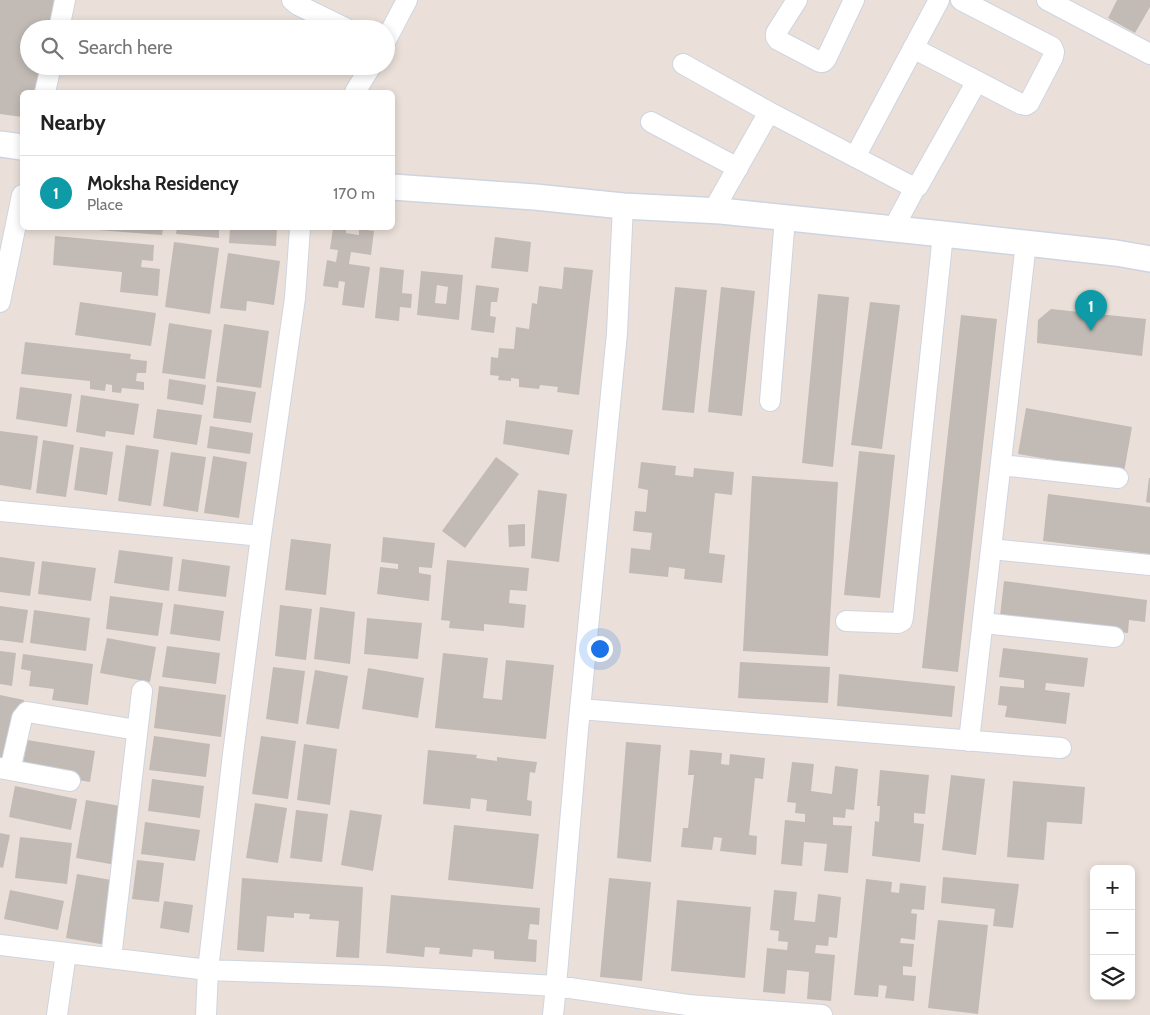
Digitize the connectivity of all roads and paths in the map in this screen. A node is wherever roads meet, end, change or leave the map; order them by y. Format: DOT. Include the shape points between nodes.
graph roads {
  1 [pos="65,0"];
  2 [pos="292,0"];
  3 [pos="407,0"];
  4 [pos="797,0"];
  5 [pos="854,0"];
  6 [pos="939,0"];
  7 [pos="961,0"];
  8 [pos="1047,0"];
  9 [pos="1079,7"];
  10 [pos="61,20"];
  11 [pos="329,20"];
  12 [pos="395,23"];
  13 [pos="913,48"];
  14 [pos="1150,54"];
  15 [pos="683,64"];
  16 [pos="49,75"];
  17 [pos="365,75"];
  18 [pos="977,81"];
  19 [pos="45,90"];
  20 [pos="356,90"];
  21 [pos="769,112"];
  22 [pos="651,122"];
  23 [pos="0,144"];
  24 [pos="20,147"];
  25 [pos="854,157"];
  26 [pos="738,168"];
  27 [pos="395,187"];
  28 [pos="915,188"];
  29 [pos="20,205"];
  30 [pos="623,206"];
  31 [pos="713,211"];
  32 [pos="785,218"];
  33 [pos="893,229"];
  34 [pos="300,230"];
  35 [pos="943,234"];
  36 [pos="1026,243"];
  37 [pos="1148,254"];
  38 [pos="0,302"];
  39 [pos="770,402"];
  40 [pos="1001,465"];
  41 [pos="1118,478"];
  42 [pos="0,511"];
  43 [pos="261,536"];
  44 [pos="991,549"];
  45 [pos="1150,565"];
  46 [pos="846,621"];
  47 [pos="983,623"];
  48 [pos="1114,637"];
  49 [pos="142,691"];
  50 [pos="580,709"];
  51 [pos="137,730"];
  52 [pos="969,741"];
  53 [pos="1060,748"];
  54 [pos="5,769"];
  55 [pos="70,781"];
  56 [pos="0,944"];
  57 [pos="66,953"];
  58 [pos="111,958"];
  59 [pos="208,970"];
  60 [pos="556,986"];
  61 [pos="688,1010"];
  62 [pos="57,1015"];
  63 [pos="206,1015"];
  64 [pos="553,1015"];
  65 [pos="822,1015"];
  1 -- 10 [label="street"];
  2 -- 11 [label="street"];
  3 -- 12 [label="street"];
  4 -- 5 [label="street" via="776,37 823,62"];
  6 -- 13 [label="street"];
  7 -- 18 [label="street" via="1052,48 1054,52 1026,105"];
  8 -- 9 [label="street"];
  9 -- 14 [label="street"];
  13 -- 18 [label="street"];
  13 -- 25 [label="street"];
  15 -- 21 [label="street"];
  16 -- 19 [label="street"];
  17 -- 20 [label="street"];
  18 -- 28 [label="street"];
  21 -- 25 [label="street"];
  21 -- 26 [label="street"];
  22 -- 26 [label="street"];
  23 -- 24 [label="street"];
  25 -- 28 [label="street"];
  26 -- 31 [label="street"];
  27 -- 30 [label="street"];
  28 -- 33 [label="street"];
  29 -- 38 [label="street"];
  30 -- 31 [label="street"];
  30 -- 50 [label="street" via="617,334"];
  31 -- 32 [label="street"];
  32 -- 33 [label="street"];
  32 -- 39 [label="street"];
  33 -- 35 [label="street"];
  34 -- 43 [label="street" via="295,298"];
  35 -- 36 [label="street"];
  35 -- 46 [label="street" via="902,621"];
  36 -- 37 [label="street"];
  36 -- 40 [label="street"];
  40 -- 41 [label="street"];
  40 -- 44 [label="street"];
  42 -- 43 [label="street"];
  43 -- 59 [label="street"];
  44 -- 45 [label="street"];
  44 -- 47 [label="street"];
  47 -- 48 [label="street"];
  47 -- 52 [label="street"];
  49 -- 51 [label="street"];
  50 -- 52 [label="street"];
  50 -- 60 [label="street"];
  51 -- 54 [label="street" via="27,712 22,718"];
  51 -- 58 [label="street"];
  52 -- 53 [label="street"];
  54 -- 55 [label="street"];
  56 -- 57 [label="street"];
  57 -- 58 [label="street"];
  57 -- 62 [label="street"];
  58 -- 59 [label="street"];
  59 -- 60 [label="street"];
  59 -- 63 [label="street"];
  60 -- 61 [label="street"];
  60 -- 64 [label="street"];
  61 -- 65 [label="street"];
}
